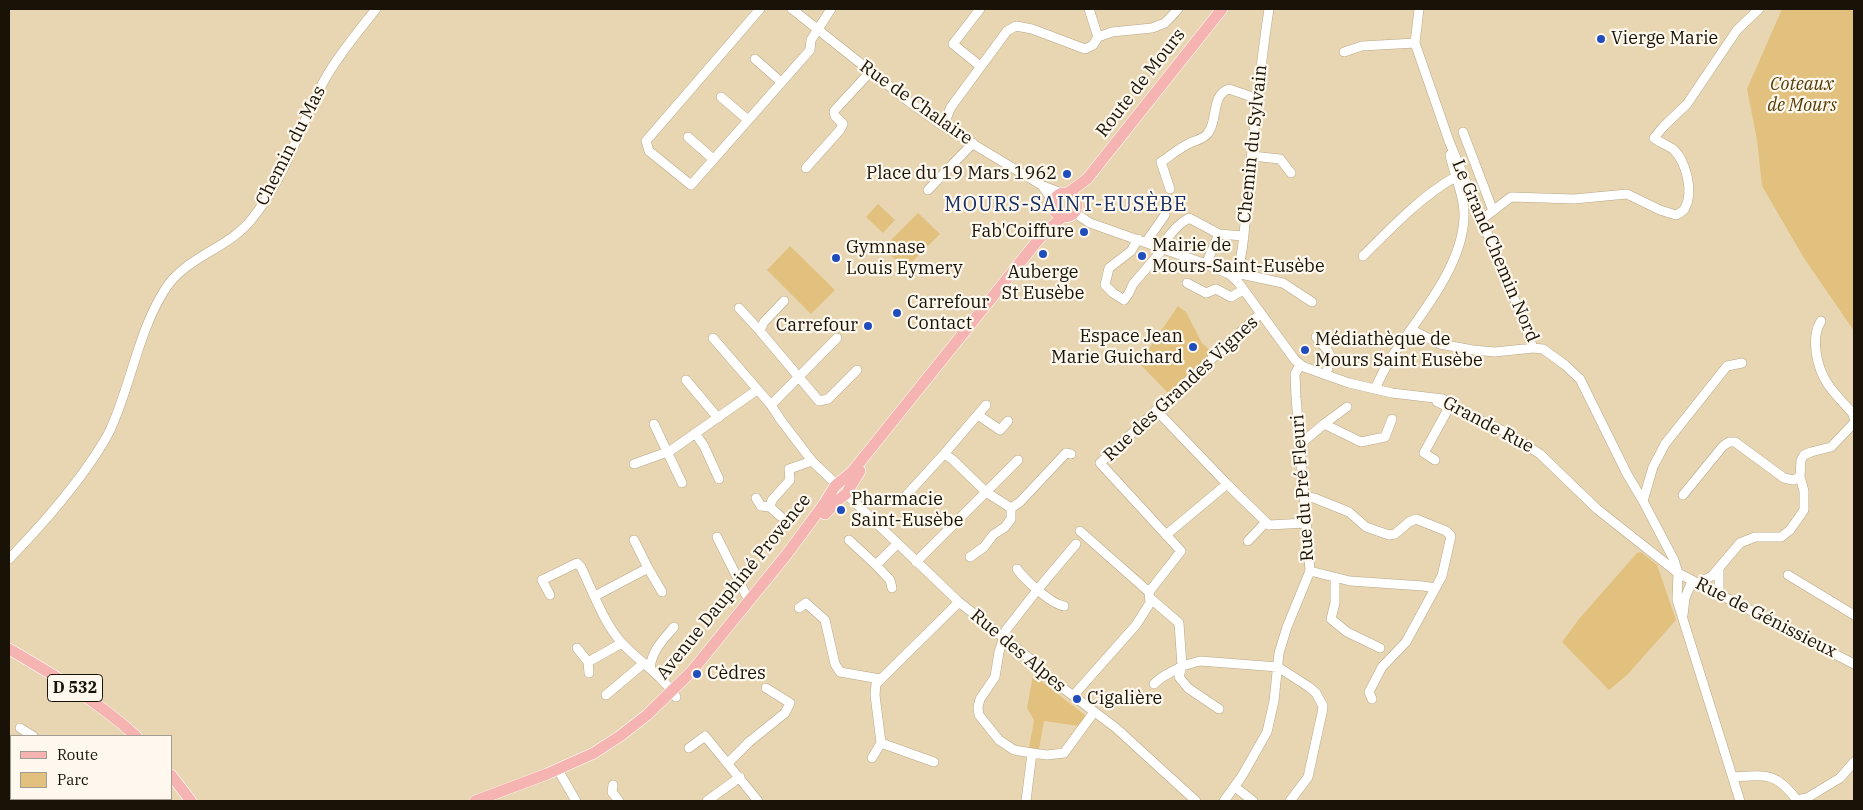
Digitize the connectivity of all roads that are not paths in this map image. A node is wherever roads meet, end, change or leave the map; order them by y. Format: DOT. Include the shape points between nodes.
graph roads {
  1 [pos="376,9"];
  2 [pos="760,9"];
  3 [pos="792,9"];
  4 [pos="831,9"];
  5 [pos="980,9"];
  6 [pos="1089,9"];
  7 [pos="1178,9"];
  8 [pos="1222,9"];
  9 [pos="1269,9"];
  10 [pos="1419,9"];
  11 [pos="1759,9"];
  12 [pos="818,30"];
  13 [pos="1098,37"];
  14 [pos="1415,44"];
  15 [pos="1344,52"];
  16 [pos="755,59"];
  17 [pos="980,66"];
  18 [pos="871,72"];
  19 [pos="781,82"];
  20 [pos="721,97"];
  21 [pos="1258,99"];
  22 [pos="748,120"];
  23 [pos="943,126"];
  24 [pos="1463,132"];
  25 [pos="688,137"];
  26 [pos="973,143"];
  27 [pos="1450,145"];
  28 [pos="1252,156"];
  29 [pos="714,159"];
  30 [pos="806,168"];
  31 [pos="1291,173"];
  32 [pos="1455,177"];
  33 [pos="1087,179"];
  34 [pos="1170,189"];
  35 [pos="928,190"];
  36 [pos="1060,203"];
  37 [pos="1076,207"];
  38 [pos="1493,211"];
  39 [pos="1165,215"];
  40 [pos="1481,220"];
  41 [pos="1219,234"];
  42 [pos="1243,236"];
  43 [pos="1142,240"];
  44 [pos="1162,248"];
  45 [pos="1363,256"];
  46 [pos="1206,264"];
  47 [pos="1235,275"];
  48 [pos="1187,282"];
  49 [pos="1243,290"];
  50 [pos="784,301"];
  51 [pos="1312,302"];
  52 [pos="739,308"];
  53 [pos="1261,314"];
  54 [pos="1820,321"];
  55 [pos="1412,330"];
  56 [pos="760,331"];
  57 [pos="1316,337"];
  58 [pos="713,338"];
  59 [pos="837,338"];
  60 [pos="1533,348"];
  61 [pos="1742,363"];
  62 [pos="1300,365"];
  63 [pos="857,370"];
  64 [pos="1325,375"];
  65 [pos="799,378"];
  66 [pos="686,380"];
  67 [pos="1375,389"];
  68 [pos="757,390"];
  69 [pos="1429,397"];
  70 [pos="771,405"];
  71 [pos="986,405"];
  72 [pos="1347,407"];
  73 [pos="1156,410"];
  74 [pos="978,414"];
  75 [pos="718,418"];
  76 [pos="1854,418"];
  77 [pos="1392,419"];
  78 [pos="1008,421"];
  79 [pos="1854,423"];
  80 [pos="654,424"];
  81 [pos="1324,424"];
  82 [pos="695,434"];
  83 [pos="1300,442"];
  84 [pos="667,452"];
  85 [pos="944,454"];
  86 [pos="1070,454"];
  87 [pos="1018,460"];
  88 [pos="1435,460"];
  89 [pos="812,461"];
  90 [pos="634,464"];
  91 [pos="1800,477"];
  92 [pos="719,479"];
  93 [pos="682,483"];
  94 [pos="1227,484"];
  95 [pos="841,489"];
  96 [pos="986,492"];
  97 [pos="1682,495"];
  98 [pos="756,498"];
  99 [pos="1305,498"];
  100 [pos="902,500"];
  101 [pos="1643,500"];
  102 [pos="770,507"];
  103 [pos="1011,508"];
  104 [pos="780,516"];
  105 [pos="1266,522"];
  106 [pos="1306,523"];
  107 [pos="1080,531"];
  108 [pos="1166,535"];
  109 [pos="717,537"];
  110 [pos="634,540"];
  111 [pos="849,540"];
  112 [pos="1248,541"];
  113 [pos="898,544"];
  114 [pos="1076,544"];
  115 [pos="970,557"];
  116 [pos="9,559"];
  117 [pos="916,562"];
  118 [pos="876,565"];
  119 [pos="648,568"];
  120 [pos="1017,569"];
  121 [pos="1719,569"];
  122 [pos="1310,571"];
  123 [pos="1678,573"];
  124 [pos="1788,575"];
  125 [pos="1335,579"];
  126 [pos="1695,582"];
  127 [pos="892,588"];
  128 [pos="1435,588"];
  129 [pos="1038,589"];
  130 [pos="662,592"];
  131 [pos="550,595"];
  132 [pos="1149,595"];
  133 [pos="595,596"];
  134 [pos="1720,596"];
  135 [pos="749,601"];
  136 [pos="959,602"];
  137 [pos="1064,606"];
  138 [pos="799,608"];
  139 [pos="1854,615"];
  140 [pos="1682,618"];
  141 [pos="674,627"];
  142 [pos="1003,638"];
  143 [pos="622,643"];
  144 [pos="577,648"];
  145 [pos="1380,648"];
  146 [pos="9,649"];
  147 [pos="588,662"];
  148 [pos="1854,664"];
  149 [pos="647,666"];
  150 [pos="1182,666"];
  151 [pos="1278,667"];
  152 [pos="589,673"];
  153 [pos="880,679"];
  154 [pos="1154,684"];
  155 [pos="766,688"];
  156 [pos="606,695"];
  157 [pos="674,695"];
  158 [pos="1073,696"];
  159 [pos="1372,699"];
  160 [pos="1219,709"];
  161 [pos="1094,712"];
  162 [pos="20,728"];
  163 [pos="31,735"];
  164 [pos="135,735"];
  165 [pos="881,742"];
  166 [pos="689,748"];
  167 [pos="1032,753"];
  168 [pos="872,758"];
  169 [pos="934,762"];
  170 [pos="1854,762"];
  171 [pos="728,763"];
  172 [pos="560,772"];
  173 [pos="172,775"];
  174 [pos="740,777"];
  175 [pos="1734,778"];
  176 [pos="613,785"];
  177 [pos="1236,787"];
  178 [pos="191,801"];
  179 [pos="475,801"];
  180 [pos="489,801"];
  181 [pos="576,801"];
  182 [pos="618,801"];
  183 [pos="707,801"];
  184 [pos="758,801"];
  185 [pos="1026,801"];
  186 [pos="1196,801"];
  187 [pos="1224,801"];
  188 [pos="1253,801"];
  189 [pos="1290,801"];
  190 [pos="1740,801"];
  1 -- 116 [label="street, Chemin du Mas" via="325,79 265,202 237,235 189,265 165,288 111,430 64,497"];
  2 -- 29 [label="street" via="646,141 649,151 691,185"];
  3 -- 12 [label="street, Rue de Chalaire"];
  4 -- 12 [label="street"];
  5 -- 17 [label="street" via="953,44"];
  6 -- 13 [label="street"];
  7 -- 13 [label="street" via="1165,23 1152,28 1112,32"];
  8 -- 33 [label="main road, Route de Mours"];
  9 -- 21 [label="street, Chemin du Sylvain"];
  10 -- 14 [label="street, Le Grand Chemin Nord"];
  11 -- 38 [label="street" via="1737,30 1687,104 1654,138 1673,149 1683,163 1689,198 1685,210 1676,215 1628,194 1574,199 1511,197"];
  12 -- 18 [label="street, Rue de Chalaire"];
  12 -- 19 [label="street" via="811,40 810,50"];
  13 -- 17 [label="street" via="1085,49 1016,26 1007,31"];
  14 -- 15 [label="street" via="1362,46"];
  14 -- 27 [label="street, Le Grand Chemin Nord"];
  16 -- 19 [label="street"];
  17 -- 23 [label="street" via="950,106"];
  18 -- 23 [label="street, Rue de Chalaire"];
  18 -- 30 [label="street" via="834,111 842,124 840,130"];
  19 -- 22 [label="street"];
  20 -- 22 [label="street"];
  21 -- 28 [label="street, Chemin du Sylvain"];
  21 -- 34 [label="street" via="1229,89 1220,95 1209,132 1161,162"];
  22 -- 29 [label="street"];
  23 -- 26 [label="street, Rue de Chalaire"];
  24 -- 38 [label="street"];
  25 -- 29 [label="street"];
  26 -- 35 [label="street"];
  26 -- 36 [label="street, Rue de Chalaire" via="1043,186"];
  27 -- 32 [label="street"];
  27 -- 40 [label="street, Le Grand Chemin Nord"];
  28 -- 31 [label="street" via="1280,159"];
  28 -- 42 [label="street, Chemin du Sylvain"];
  32 -- 45 [label="street" via="1411,208"];
  32 -- 55 [label="street" via="1464,217 1459,242 1452,265"];
  33 -- 36 [label="main road, Route de Mours"];
  33 -- 37 [label="main road, Route de Mours"];
  36 -- 37 [label="main road" via="1072,195"];
  36 -- 37 [label="main road" via="1068,217"];
  36 -- 95 [label="main road, Avenue Dauphiné Provence" via="1038,240"];
  37 -- 43 [label="street" via="1090,223"];
  38 -- 40 [label="street"];
  39 -- 43 [label="street"];
  40 -- 60 [label="street, Le Grand Chemin Nord"];
  41 -- 42 [label="street"];
  41 -- 44 [label="street" via="1189,218 1173,231"];
  41 -- 46 [label="street"];
  42 -- 47 [label="street, Chemin du Sylvain"];
  43 -- 44 [label="street"];
  43 -- 44 [label="street" via="1109,268 1105,285 1124,300 1132,284"];
  44 -- 46 [label="street"];
  46 -- 47 [label="street"];
  47 -- 49 [label="street"];
  47 -- 51 [label="street" via="1283,283"];
  48 -- 49 [label="street" via="1206,293 1216,290 1231,297"];
  49 -- 53 [label="street"];
  50 -- 56 [label="street"];
  52 -- 56 [label="street"];
  53 -- 62 [label="street"];
  53 -- 73 [label="street, Rue des Grandes Vignes"];
  54 -- 76 [label="street" via="1816,328 1816,352 1822,370 1827,383"];
  55 -- 60 [label="street" via="1440,344 1473,350 1495,352"];
  55 -- 67 [label="street" via="1394,353"];
  56 -- 65 [label="street"];
  57 -- 64 [label="street" via="1331,358"];
  58 -- 68 [label="street, Rue des Alpes"];
  59 -- 65 [label="street"];
  60 -- 101 [label="street, Le Grand Chemin Nord" via="1543,349 1580,379"];
  61 -- 101 [label="street" via="1727,366 1665,444 1653,467"];
  62 -- 64 [label="street, Grande Rue"];
  62 -- 83 [label="street, Rue du Pré Fleuri" via="1295,374"];
  63 -- 65 [label="street" via="828,399 820,400"];
  64 -- 67 [label="street, Grande Rue"];
  65 -- 70 [label="street"];
  66 -- 75 [label="street"];
  67 -- 69 [label="street, Grande Rue"];
  68 -- 70 [label="street, Rue des Alpes"];
  68 -- 75 [label="street"];
  69 -- 88 [label="street" via="1447,409 1424,454"];
  69 -- 123 [label="street, Grande Rue" via="1443,399 1533,448 1597,509"];
  70 -- 89 [label="street, Rue des Alpes"];
  71 -- 74 [label="street"];
  72 -- 81 [label="street"];
  73 -- 94 [label="street"];
  73 -- 108 [label="street, Rue des Grandes Vignes" via="1100,463"];
  74 -- 78 [label="street" via="1000,430"];
  74 -- 85 [label="street"];
  75 -- 82 [label="street"];
  77 -- 81 [label="street" via="1384,437 1361,442"];
  79 -- 91 [label="street" via="1831,447 1804,455 1799,468"];
  80 -- 84 [label="street"];
  81 -- 83 [label="street"];
  82 -- 84 [label="street"];
  82 -- 92 [label="street"];
  83 -- 99 [label="street, Rue du Pré Fleuri"];
  84 -- 90 [label="street"];
  84 -- 93 [label="street"];
  85 -- 96 [label="street"];
  85 -- 100 [label="street"];
  86 -- 103 [label="street" via="1066,453"];
  87 -- 96 [label="street"];
  89 -- 95 [label="street, Rue des Alpes"];
  89 -- 102 [label="street" via="789,469 790,480 772,500"];
  91 -- 97 [label="street" via="1793,480 1784,478 1735,442 1728,442"];
  91 -- 121 [label="street" via="1805,501 1804,510 1796,522 1781,536 1755,537 1740,543"];
  94 -- 105 [label="street"];
  94 -- 108 [label="street"];
  95 -- 113 [label="street, Rue des Alpes"];
  95 -- 135 [label="main road, Avenue Dauphiné Provence"];
  95 -- 157 [label="main road, Avenue Dauphiné Provence" via="758,600"];
  96 -- 103 [label="street"];
  96 -- 117 [label="street"];
  98 -- 102 [label="street" via="761,506"];
  99 -- 106 [label="street, Rue du Pré Fleuri"];
  99 -- 128 [label="street" via="1314,498 1349,512 1366,526 1389,535 1416,519 1449,533 1451,540 1442,576"];
  101 -- 123 [label="street, Le Grand Chemin Nord"];
  102 -- 104 [label="street"];
  103 -- 115 [label="street" via="1005,527"];
  105 -- 106 [label="street" via="1269,525"];
  105 -- 112 [label="street"];
  106 -- 122 [label="street, Rue du Pré Fleuri"];
  107 -- 132 [label="street"];
  108 -- 132 [label="street, Rue des Grandes Vignes" via="1181,551"];
  109 -- 135 [label="street"];
  110 -- 119 [label="street"];
  111 -- 118 [label="street"];
  113 -- 117 [label="street, Rue des Alpes"];
  113 -- 118 [label="street"];
  114 -- 129 [label="street"];
  117 -- 136 [label="street, Rue des Alpes"];
  118 -- 127 [label="street" via="890,580"];
  119 -- 130 [label="street"];
  119 -- 133 [label="street"];
  120 -- 129 [label="street"];
  121 -- 126 [label="street" via="1712,576"];
  121 -- 134 [label="street"];
  122 -- 125 [label="street"];
  122 -- 151 [label="street, Rue du Pré Fleuri" via="1287,627"];
  123 -- 126 [label="street, Rue de Génissieux"];
  123 -- 140 [label="street" via="1677,600"];
  124 -- 139 [label="street"];
  125 -- 128 [label="street"];
  125 -- 145 [label="street" via="1331,619 1347,632"];
  126 -- 134 [label="street, Rue de Génissieux"];
  126 -- 140 [label="street" via="1685,598"];
  128 -- 159 [label="street" via="1406,642 1382,666 1369,692"];
  129 -- 137 [label="street"];
  129 -- 142 [label="street"];
  131 -- 133 [label="street" via="542,580 577,563"];
  132 -- 150 [label="street" via="1179,623"];
  132 -- 158 [label="street, Rue des Grandes Vignes" via="1150,603 1136,625"];
  133 -- 143 [label="street"];
  134 -- 148 [label="street, Rue de Génissieux"];
  135 -- 157 [label="main road, Avenue Dauphiné Provence"];
  136 -- 142 [label="street, Rue des Alpes"];
  136 -- 153 [label="street"];
  138 -- 153 [label="street" via="806,603 825,620 835,664 840,672"];
  140 -- 175 [label="street"];
  141 -- 149 [label="street" via="656,647"];
  142 -- 158 [label="street, Rue des Alpes"];
  142 -- 167 [label="street" via="995,677 980,699 979,715 999,740 1014,750"];
  143 -- 147 [label="street"];
  143 -- 149 [label="street"];
  144 -- 147 [label="street"];
  146 -- 164 [label="main road, D 532" via="83,693"];
  147 -- 152 [label="street"];
  149 -- 156 [label="street"];
  149 -- 157 [label="street"];
  150 -- 151 [label="street" via="1200,661"];
  150 -- 154 [label="street" via="1165,673"];
  150 -- 160 [label="street" via="1179,677 1188,688"];
  151 -- 177 [label="street, Rue du Pré Fleuri" via="1267,732"];
  151 -- 189 [label="street" via="1309,687 1323,706 1308,777"];
  153 -- 165 [label="street" via="875,695"];
  155 -- 171 [label="street" via="790,703 785,713 748,742"];
  157 -- 172 [label="main road, Avenue Dauphiné Provence" via="651,719 613,748"];
  158 -- 161 [label="street, Rue des Alpes"];
  161 -- 167 [label="street" via="1064,753"];
  161 -- 186 [label="street, Rue des Alpes" via="1106,719"];
  162 -- 163 [label="street"];
  165 -- 168 [label="street"];
  165 -- 169 [label="street"];
  166 -- 171 [label="street" via="705,736"];
  167 -- 185 [label="street"];
  170 -- 175 [label="street" via="1840,778 1807,798 1797,800 1777,778"];
  171 -- 174 [label="street"];
  172 -- 179 [label="main road, Avenue Dauphiné Provence"];
  172 -- 180 [label="main road, Avenue Dauphiné Provence"];
  172 -- 181 [label="street"];
  173 -- 178 [label="main road"];
  174 -- 183 [label="street"];
  174 -- 184 [label="street"];
  175 -- 190 [label="street"];
  176 -- 182 [label="street" via="612,792"];
  177 -- 187 [label="street, Rue du Pré Fleuri"];
  177 -- 188 [label="street"];
}
